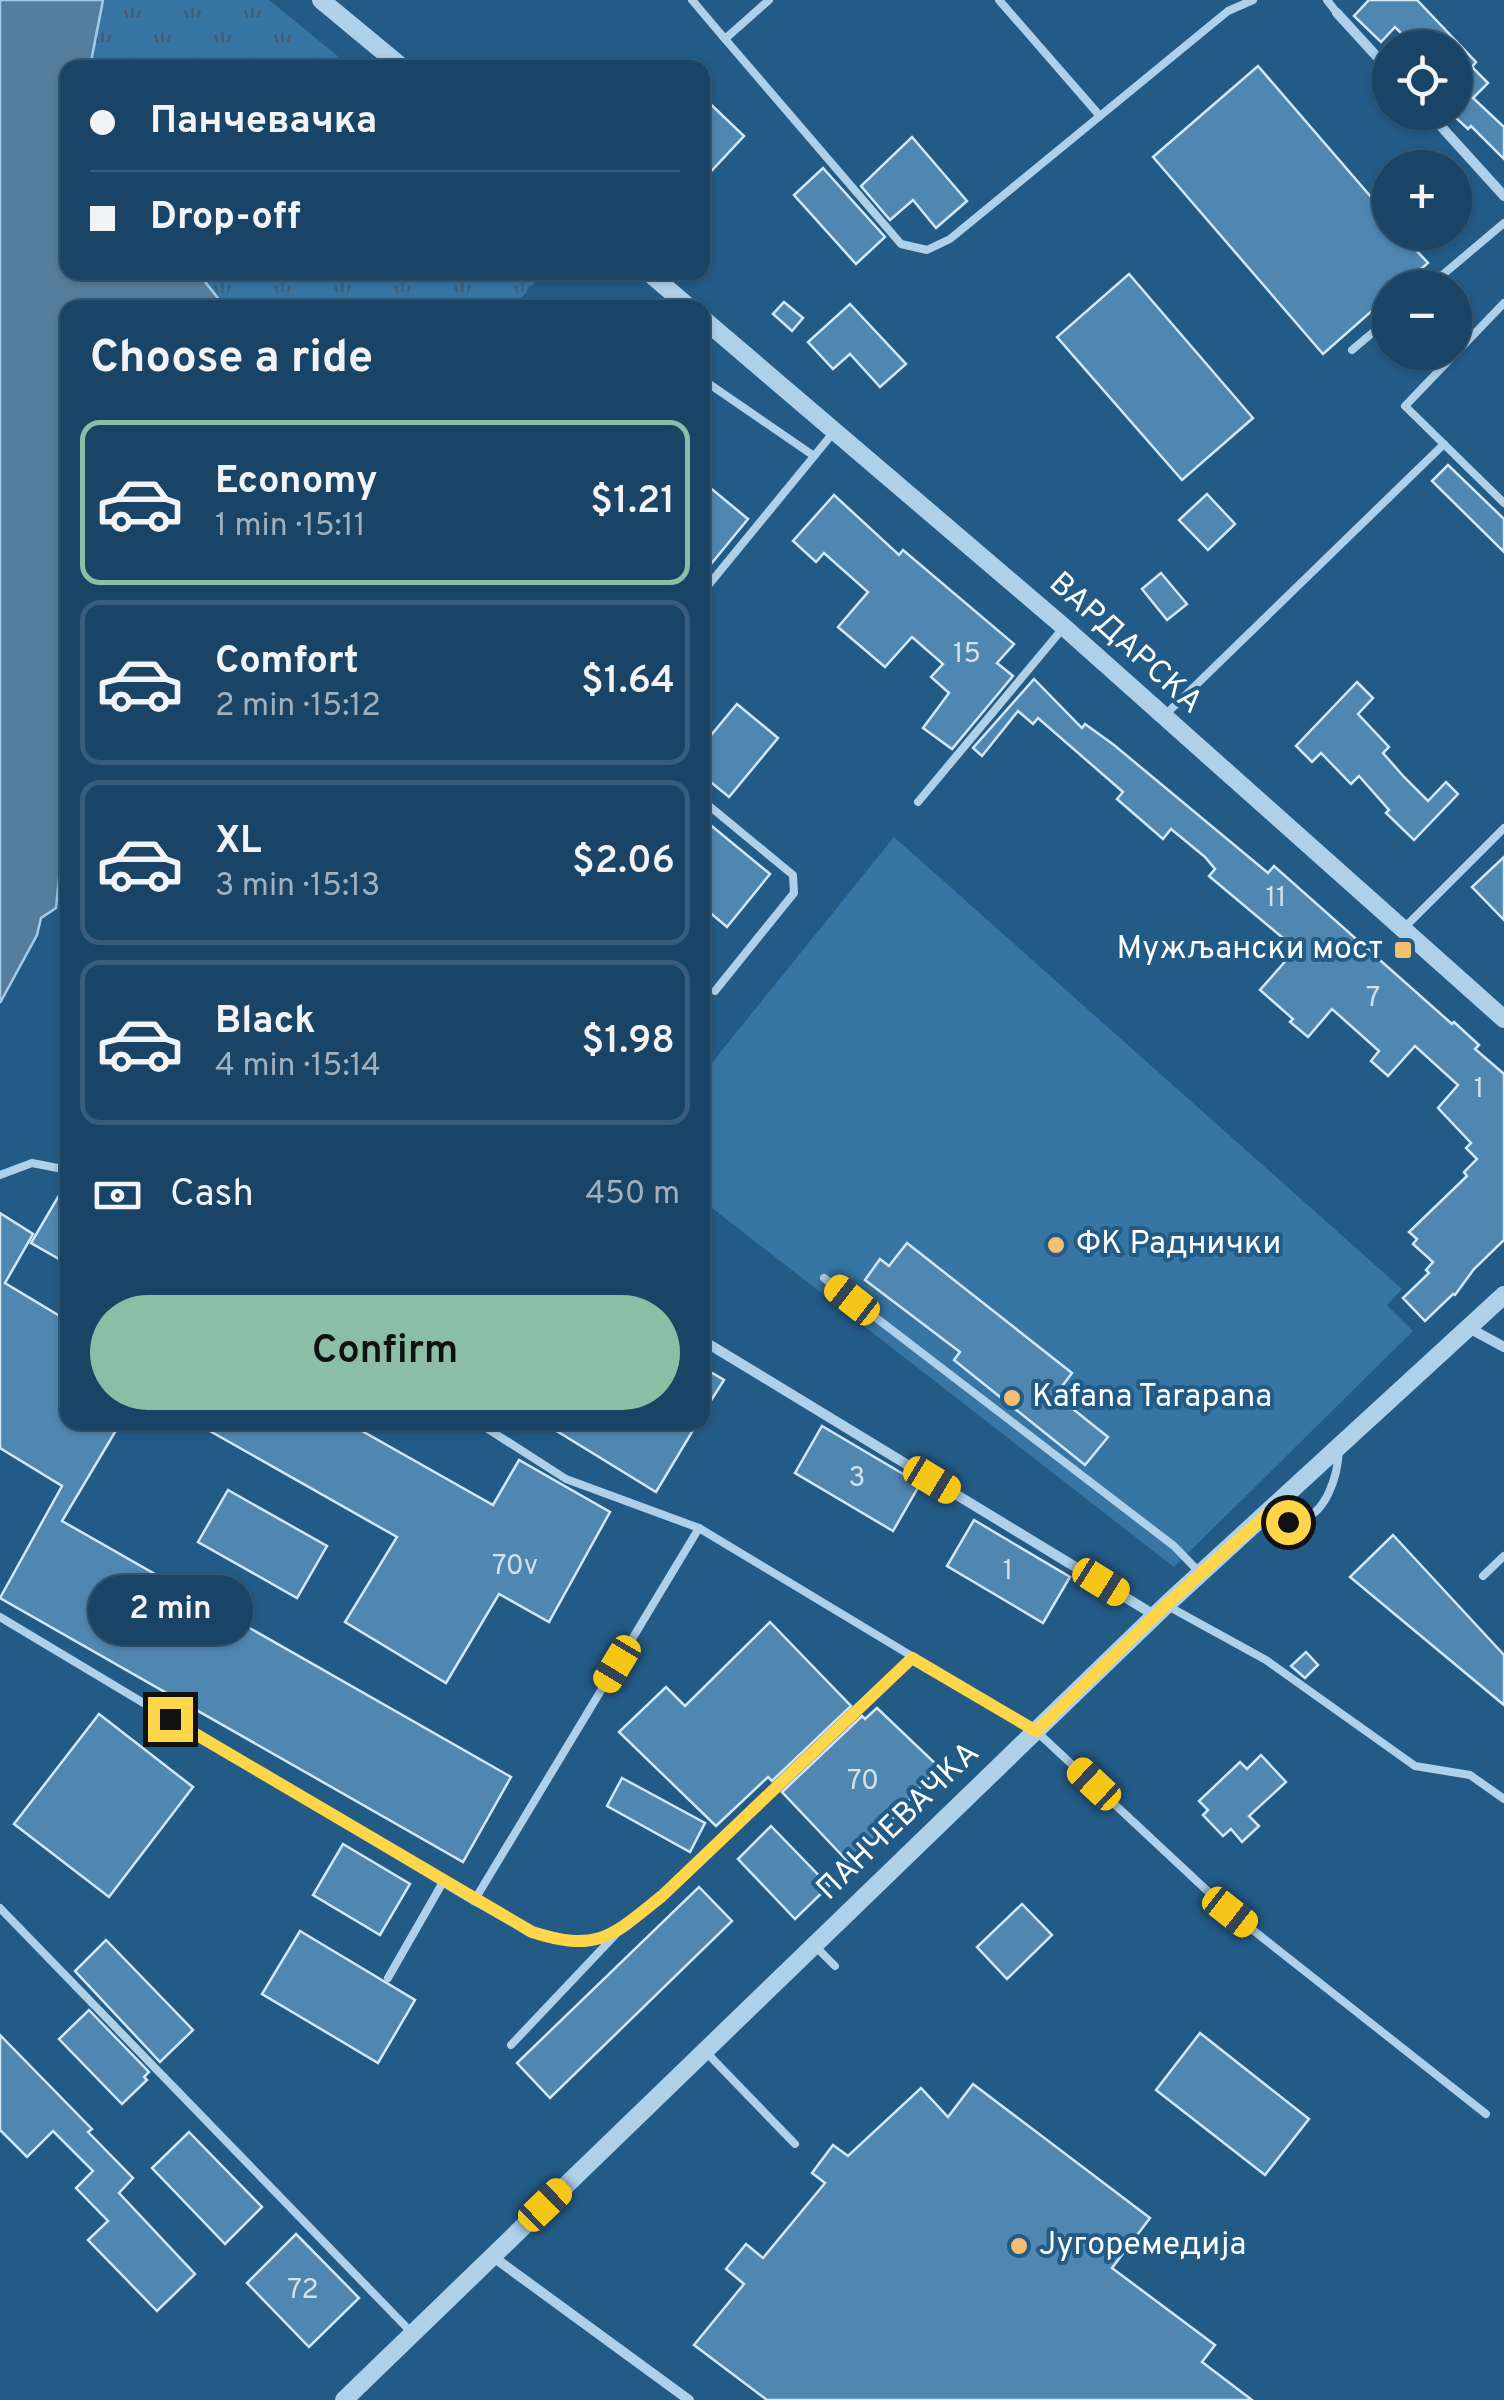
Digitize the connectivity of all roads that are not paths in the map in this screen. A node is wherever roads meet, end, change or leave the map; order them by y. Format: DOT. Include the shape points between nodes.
graph roads {
  1 [pos="321,0"];
  2 [pos="692,0"];
  3 [pos="769,0"];
  4 [pos="998,0"];
  5 [pos="1230,0"];
  6 [pos="1253,0"];
  7 [pos="1327,0"];
  8 [pos="1228,10"];
  9 [pos="1337,13"];
  10 [pos="725,38"];
  11 [pos="1372,51"];
  12 [pos="392,60"];
  13 [pos="1100,116"];
  14 [pos="1444,130"];
  15 [pos="1504,196"];
  16 [pos="1504,223"];
  17 [pos="1448,270"];
  18 [pos="657,280"];
  19 [pos="681,300"];
  20 [pos="1504,303"];
  21 [pos="710,325"];
  22 [pos="1372,333"];
  23 [pos="1352,350"];
  24 [pos="710,384"];
  25 [pos="836,430"];
  26 [pos="1444,444"];
  27 [pos="814,456"];
  28 [pos="1504,503"];
  29 [pos="710,582"];
  30 [pos="1064,627"];
  31 [pos="1162,718"];
  32 [pos="918,802"];
  33 [pos="710,807"];
  34 [pos="1504,828"];
  35 [pos="1402,930"];
  36 [pos="715,991"];
  37 [pos="1504,1019"];
  38 [pos="60,1169"];
  39 [pos="0,1175"];
  40 [pos="824,1278"];
  41 [pos="1504,1295"];
  42 [pos="1469,1328"];
  43 [pos="710,1345"];
  44 [pos="1504,1348"];
  45 [pos="489,1430"];
  46 [pos="1339,1446"];
  47 [pos="1267,1514"];
  48 [pos="699,1528"];
  49 [pos="1504,1556"];
  50 [pos="1201,1574"];
  51 [pos="1484,1576"];
  52 [pos="1161,1610"];
  53 [pos="0,1618"];
  54 [pos="912,1658"];
  55 [pos="1036,1731"];
  56 [pos="1504,1799"];
  57 [pos="443,1882"];
  58 [pos="474,1901"];
  59 [pos="0,1908"];
  60 [pos="619,1931"];
  61 [pos="814,1945"];
  62 [pos="835,1966"];
  63 [pos="388,1978"];
  64 [pos="510,2045"];
  65 [pos="705,2050"];
  66 [pos="1486,2114"];
  67 [pos="795,2144"];
  68 [pos="492,2256"];
  69 [pos="413,2334"];
  70 [pos="344,2400"];
  71 [pos="689,2400"];
  1 -- 12 [label="street"];
  2 -- 10 [label="lane"];
  3 -- 10 [label="lane"];
  4 -- 13 [label="lane"];
  5 -- 8 [label="lane"];
  6 -- 8 [label="lane"];
  7 -- 9 [label="lane"];
  8 -- 13 [label="lane"];
  9 -- 11 [label="street"];
  10 -- 13 [label="lane" via="902,244 927,250 950,240"];
  14 -- 15 [label="street"];
  16 -- 17 [label="lane"];
  18 -- 19 [label="street"];
  20 -- 26 [label="lane" via="1405,406"];
  21 -- 25 [label="street, ВАРДАРСКА"];
  22 -- 23 [label="lane"];
  24 -- 27 [label="lane"];
  25 -- 27 [label="lane"];
  25 -- 30 [label="street, ВАРДАРСКА"];
  26 -- 28 [label="lane"];
  26 -- 31 [label="lane"];
  27 -- 29 [label="lane"];
  30 -- 31 [label="street, ВАРДАРСКА"];
  30 -- 32 [label="lane"];
  31 -- 35 [label="street, ВАРДАРСКА"];
  33 -- 36 [label="lane" via="795,883 794,893"];
  34 -- 35 [label="lane"];
  35 -- 37 [label="street, ВАРДАРСКА"];
  38 -- 39 [label="lane" via="32,1164"];
  40 -- 50 [label="lane" via="1174,1546"];
  41 -- 42 [label="street, ПАНЧЕВАЧКА"];
  42 -- 44 [label="street"];
  42 -- 46 [label="street, ПАНЧЕВАЧКА"];
  43 -- 52 [label="street"];
  45 -- 48 [label="lane" via="566,1479"];
  46 -- 47 [label="street, ПАНЧЕВАЧКА"];
  46 -- 47 [label="lane" via="1332,1485 1316,1509 1296,1522"];
  47 -- 50 [label="street, ПАНЧЕВАЧКА"];
  48 -- 54 [label="lane"];
  48 -- 58 [label="lane"];
  49 -- 51 [label="lane"];
  50 -- 52 [label="street, ПАНЧЕВАЧКА"];
  52 -- 55 [label="street, ПАНЧЕВАЧКА"];
  52 -- 56 [label="lane" via="1266,1660 1415,1766 1470,1775"];
  53 -- 57 [label="lane"];
  54 -- 55 [label="lane"];
  54 -- 60 [label="lane"];
  55 -- 61 [label="street, ПАНЧЕВАЧКА"];
  55 -- 66 [label="lane" via="1230,1912"];
  57 -- 58 [label="lane"];
  57 -- 63 [label="lane"];
  58 -- 60 [label="lane" via="564,1943"];
  59 -- 69 [label="lane"];
  60 -- 64 [label="lane"];
  61 -- 62 [label="lane"];
  61 -- 65 [label="street, ПАНЧЕВАЧКА"];
  65 -- 67 [label="lane"];
  65 -- 68 [label="street, ПАНЧЕВАЧКА"];
  68 -- 69 [label="street, ПАНЧЕВАЧКА"];
  68 -- 71 [label="street"];
  69 -- 70 [label="street, ПАНЧЕВАЧКА"];
}
